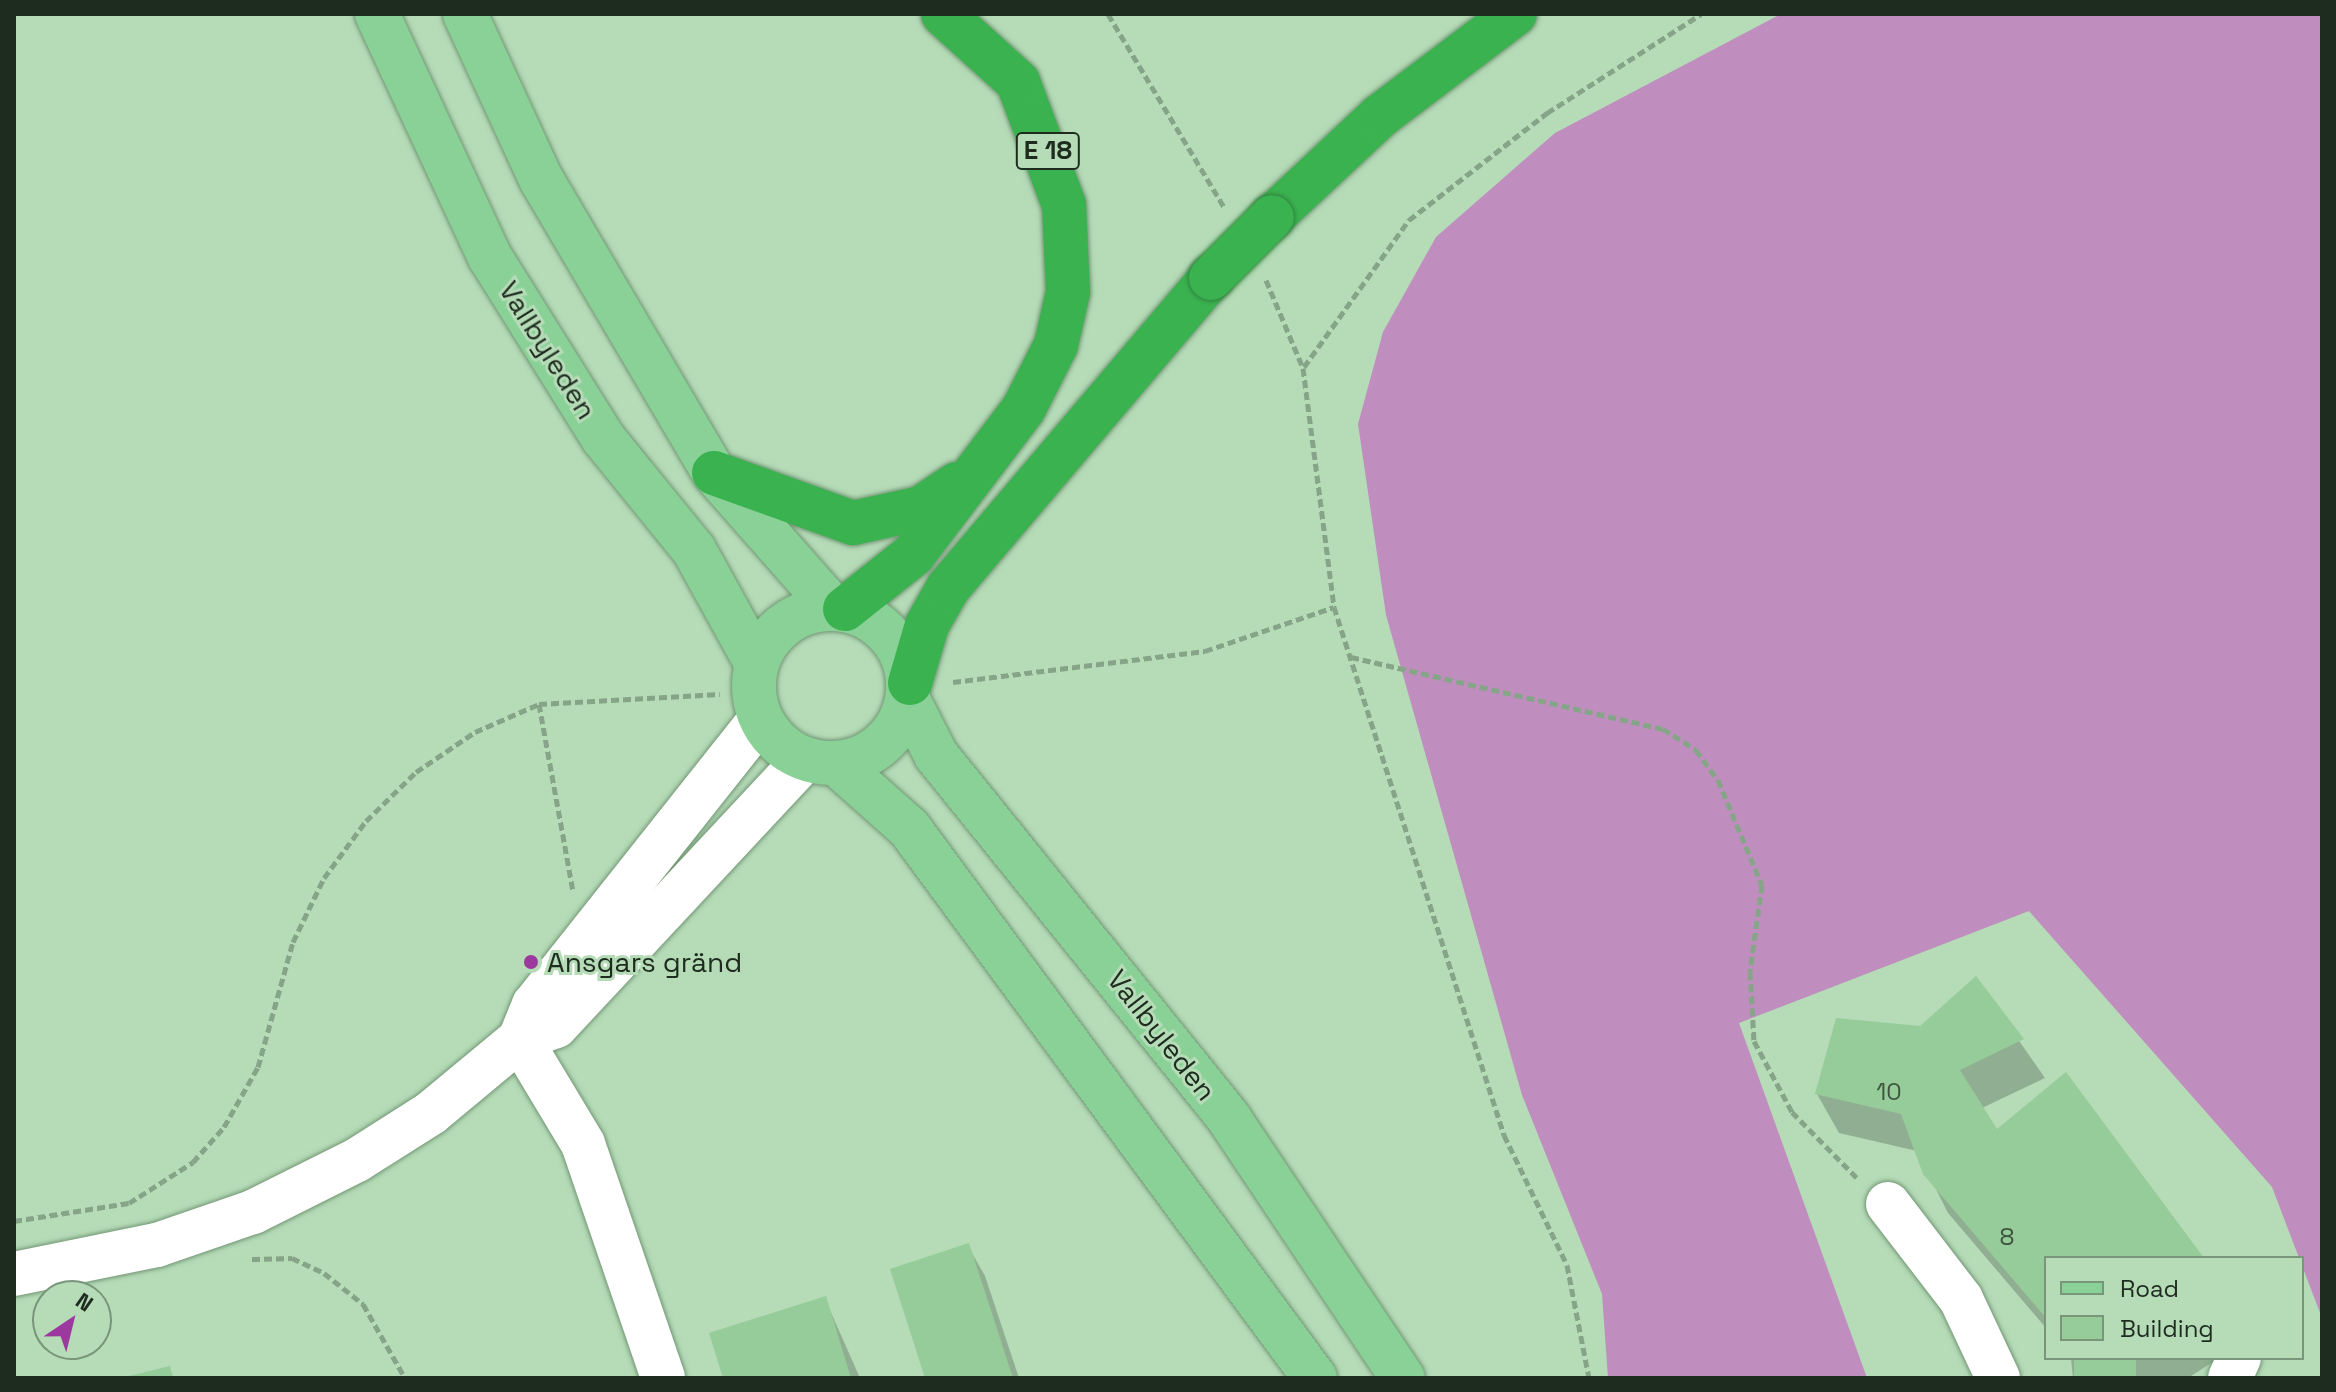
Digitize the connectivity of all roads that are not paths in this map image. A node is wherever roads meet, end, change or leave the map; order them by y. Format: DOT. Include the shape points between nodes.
graph roads {
  1 [pos="377,14"];
  2 [pos="465,14"];
  3 [pos="943,14"];
  4 [pos="1515,14"];
  5 [pos="984,464"];
  6 [pos="714,473"];
  7 [pos="839,609"];
  8 [pos="757,664"];
  9 [pos="922,689"];
  10 [pos="760,720"];
  11 [pos="821,763"];
  12 [pos="520,1039"];
  13 [pos="1888,1204"];
  14 [pos="14,1274"];
  15 [pos="663,1378"];
  16 [pos="1315,1378"];
  17 [pos="1403,1378"];
  18 [pos="1998,1378"];
  1 -- 8 [label="main road, Vallbyleden" via="490,257 603,438 694,550"];
  2 -- 6 [label="main road" via="541,179"];
  3 -- 5 [label="highway, E 18" via="1018,82 1055,166 1070,238 1056,345"];
  4 -- 9 [label="highway, bridge" via="1251,217 1211,278 948,588 927,625"];
  5 -- 6 [label="highway, E 18" via="921,508 881,522 853,523"];
  5 -- 7 [label="highway, E 18" via="913,555"];
  6 -- 7 [label="main road"];
  7 -- 8 [label="main road" via="784,624"];
  7 -- 9 [label="main road" via="889,634"];
  8 -- 10 [label="main road"];
  9 -- 11 [label="main road" via="880,747"];
  9 -- 17 [label="main road, Vallbyleden" via="936,755 1230,1120"];
  10 -- 11 [label="main road"];
  10 -- 12 [label="street" via="534,1005"];
  11 -- 12 [label="street" via="556,1026"];
  11 -- 16 [label="main road" via="909,828"];
  12 -- 14 [label="street" via="419,1121 253,1212 157,1245"];
  12 -- 15 [label="street" via="583,1144"];
  13 -- 18 [label="street" via="1961,1299"];
}
